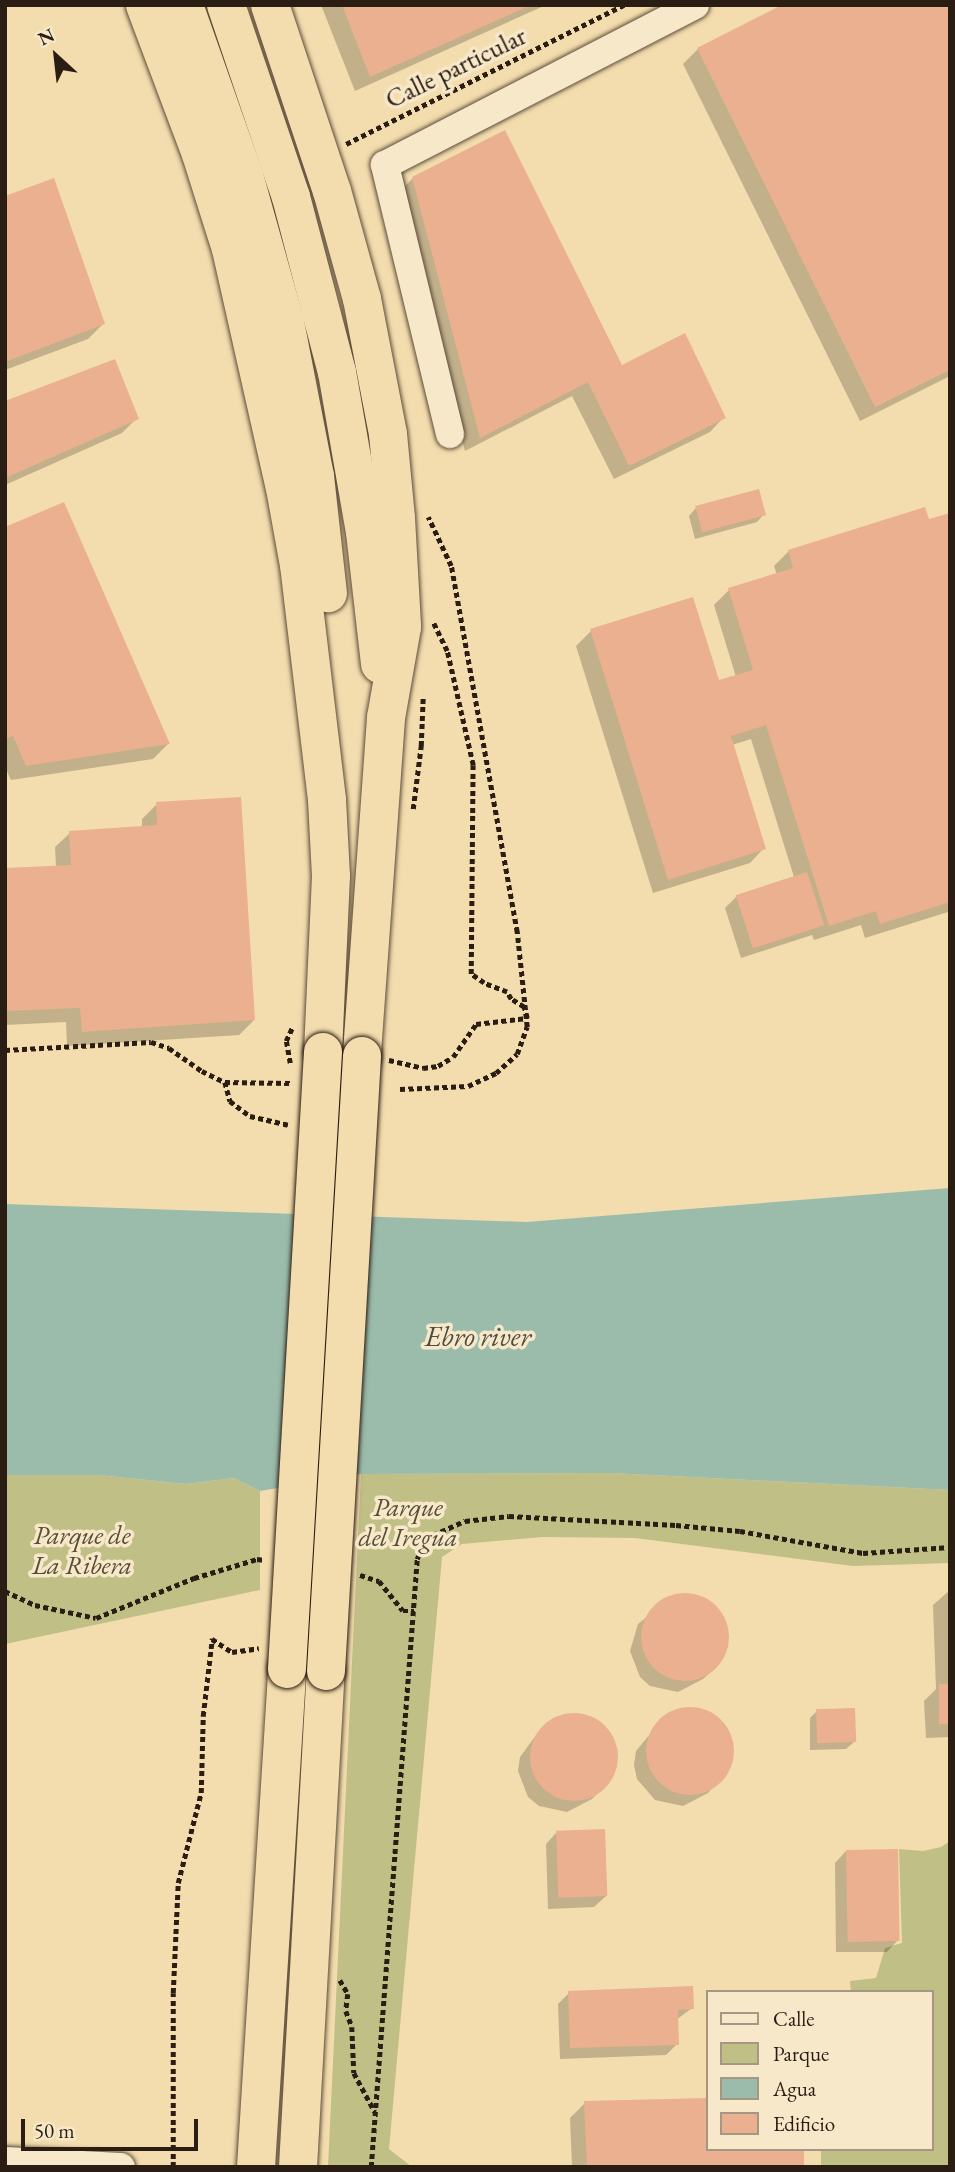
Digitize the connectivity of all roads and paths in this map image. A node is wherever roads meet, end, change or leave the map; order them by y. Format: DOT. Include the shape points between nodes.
graph roads {
  1 [pos="184,5"];
  2 [pos="226,5"];
  3 [pos="270,5"];
  4 [pos="624,5"];
  5 [pos="695,5"];
  6 [pos="145,6"];
  7 [pos="342,146"];
  8 [pos="450,434"];
  9 [pos="424,508"];
  10 [pos="426,612"];
  11 [pos="386,718"];
  12 [pos="327,800"];
  13 [pos="527,1018"];
  14 [pos="5,1050"];
  15 [pos="371,1057"];
  16 [pos="226,1082"];
  17 [pos="293,1083"];
  18 [pos="400,1089"];
  19 [pos="320,1132"];
  20 [pos="950,1546"];
  21 [pos="272,1562"];
  22 [pos="349,1574"];
  23 [pos="5,1591"];
  24 [pos="414,1611"];
  25 [pos="276,1658"];
  26 [pos="5,2161"];
  27 [pos="121,2167"];
  28 [pos="173,2167"];
  29 [pos="256,2167"];
  30 [pos="298,2167"];
  31 [pos="371,2167"];
  1 -- 12 [label="highway" via="244,175 289,342 315,476 333,655"];
  2 -- 11 [label="highway" via="291,197 327,331 354,461"];
  3 -- 11 [label="highway" via="332,191 362,299 384,408 402,627"];
  4 -- 7 [label="path, Calle particular"];
  5 -- 8 [label="street" via="385,165"];
  6 -- 12 [label="highway" via="216,201 257,360 299,565"];
  9 -- 13 [label="path" via="451,566 514,918"];
  10 -- 13 [label="path" via="447,651 473,765 471,974 507,992 524,1007"];
  11 -- 15 [label="highway"];
  12 -- 19 [label="highway, bridge" via="331,876"];
  13 -- 15 [label="path" via="476,1024 453,1057 438,1066 423,1068"];
  13 -- 18 [label="path" via="517,1054 496,1073 468,1086"];
  14 -- 16 [label="path" via="151,1042"];
  15 -- 30 [label="highway, bridge" via="326,1671"];
  16 -- 17 [label="path"];
  16 -- 19 [label="path" via="230,1101 250,1116"];
  19 -- 25 [label="highway, bridge"];
  20 -- 24 [label="path" via="863,1553 740,1531 495,1517 448,1527 424,1544 417,1559"];
  21 -- 23 [label="path" via="257,1559 194,1578 96,1618 35,1605"];
  22 -- 24 [label="path" via="379,1581 403,1611"];
  24 -- 31 [label="path"];
  25 -- 28 [label="path" via="239,1649 232,1652 212,1639 202,1716 201,1793 178,1883"];
  25 -- 29 [label="highway"];
  26 -- 27 [label="street"];
}
